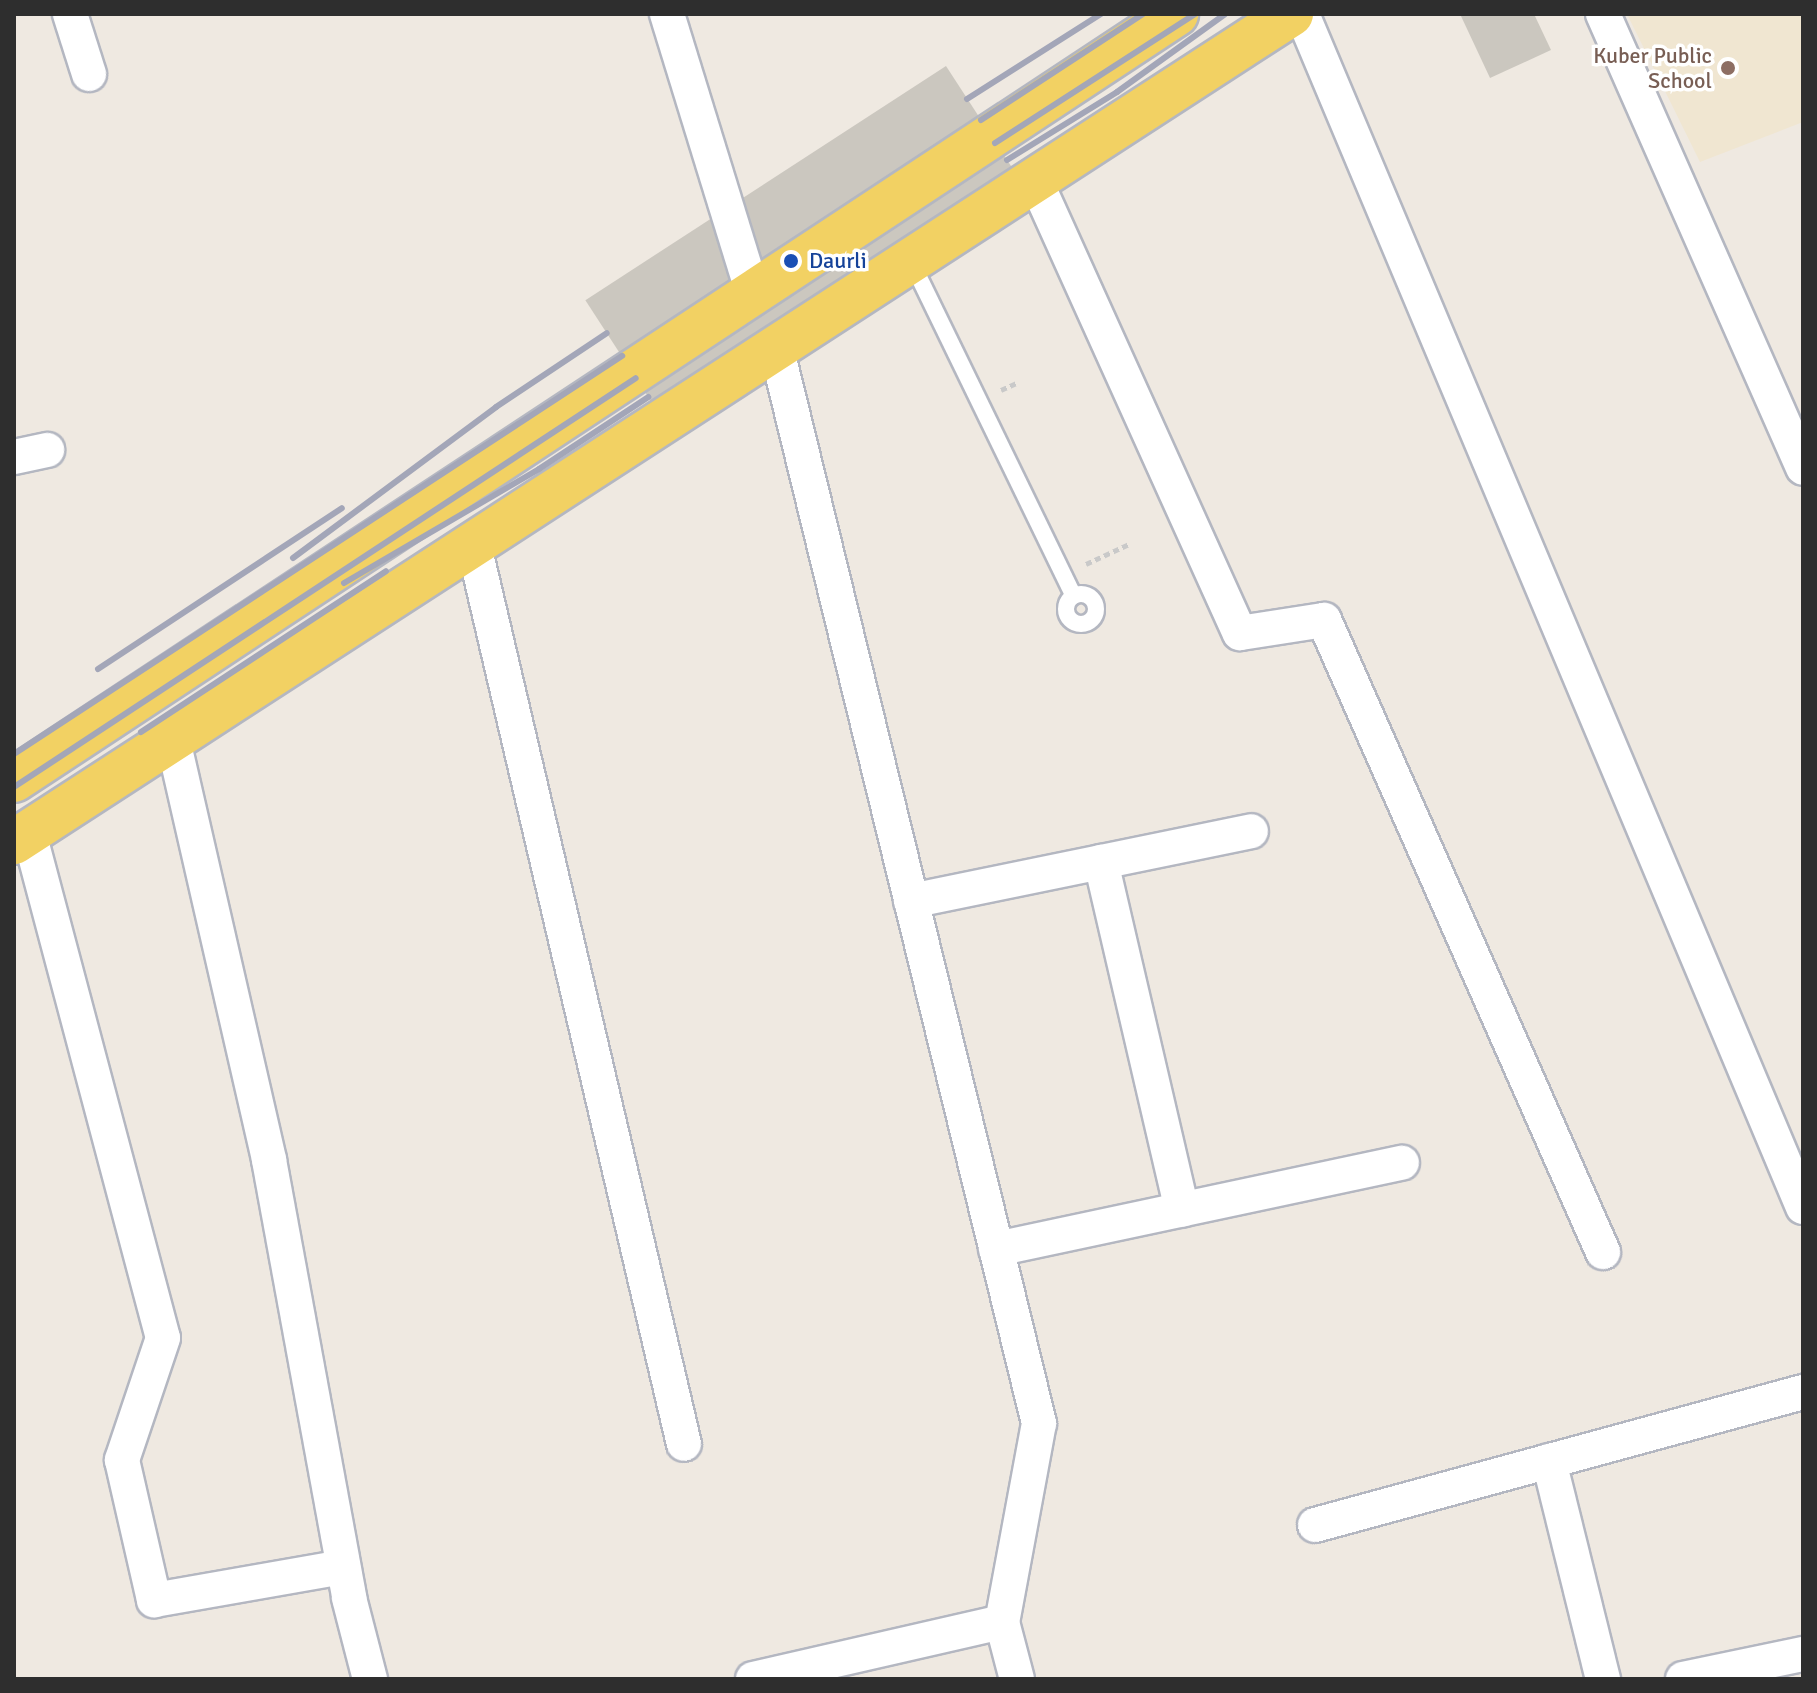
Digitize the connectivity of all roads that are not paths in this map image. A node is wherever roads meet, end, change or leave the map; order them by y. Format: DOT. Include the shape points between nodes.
graph roads {
  1 [pos="70,14"];
  2 [pos="667,14"];
  3 [pos="1176,14"];
  4 [pos="1291,14"];
  5 [pos="1302,14"];
  6 [pos="1603,14"];
  7 [pos="89,74"];
  8 [pos="1036,182"];
  9 [pos="912,263"];
  10 [pos="753,294"];
  11 [pos="777,351"];
  12 [pos="1803,468"];
  13 [pos="474,546"];
  14 [pos="1074,596"];
  15 [pos="173,740"];
  16 [pos="14,780"];
  17 [pos="1251,831"];
  18 [pos="21,837"];
  19 [pos="1101,862"];
  20 [pos="911,901"];
  21 [pos="1402,1163"];
  22 [pos="1803,1207"];
  23 [pos="1182,1210"];
  24 [pos="996,1249"];
  25 [pos="1603,1252"];
  26 [pos="1803,1392"];
  27 [pos="684,1444"];
  28 [pos="1549,1461"];
  29 [pos="1315,1525"];
  30 [pos="343,1567"];
  31 [pos="1002,1622"];
  32 [pos="1803,1654"];
  33 [pos="840,1668"];
  34 [pos="370,1679"];
  35 [pos="753,1679"];
  36 [pos="1017,1679"];
  37 [pos="1603,1679"];
  38 [pos="1683,1679"];
  1 -- 7 [label="street"];
  2 -- 10 [label="street"];
  3 -- 10 [label="main road"];
  4 -- 8 [label="main road"];
  5 -- 22 [label="street"];
  6 -- 12 [label="street"];
  8 -- 9 [label="main road"];
  8 -- 25 [label="street" via="1240,633 1324,620"];
  9 -- 11 [label="main road"];
  9 -- 14 [label="lane"];
  10 -- 16 [label="main road"];
  11 -- 13 [label="main road"];
  11 -- 20 [label="street"];
  13 -- 15 [label="main road"];
  13 -- 27 [label="street"];
  15 -- 18 [label="main road"];
  15 -- 30 [label="street" via="269,1160"];
  17 -- 19 [label="street"];
  18 -- 30 [label="street" via="163,1338 122,1460 154,1600"];
  19 -- 20 [label="street"];
  19 -- 23 [label="street"];
  20 -- 24 [label="street"];
  21 -- 23 [label="street"];
  23 -- 24 [label="street"];
  24 -- 31 [label="street" via="1039,1423"];
  26 -- 28 [label="street"];
  28 -- 29 [label="street"];
  28 -- 37 [label="street"];
  30 -- 34 [label="street"];
  31 -- 33 [label="street"];
  31 -- 36 [label="street"];
  32 -- 38 [label="street"];
  33 -- 35 [label="street"];
}
